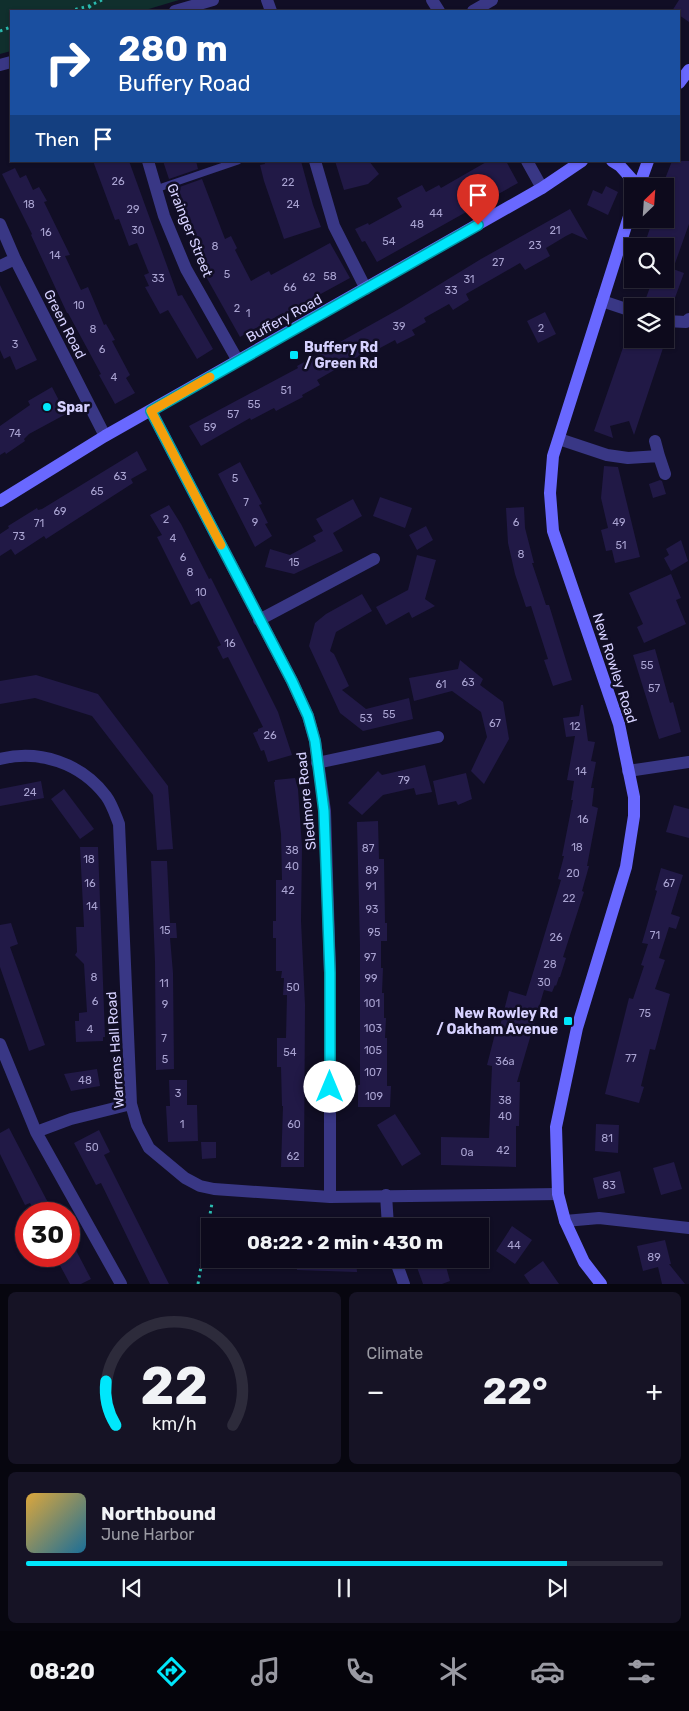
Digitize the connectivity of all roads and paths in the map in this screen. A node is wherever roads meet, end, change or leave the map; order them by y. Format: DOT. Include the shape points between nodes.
graph roads {
  1 [pos="102,0"];
  2 [pos="213,0"];
  3 [pos="492,0"];
  4 [pos="89,6"];
  5 [pos="73,10"];
  6 [pos="92,10"];
  7 [pos="178,10"];
  8 [pos="475,10"];
  9 [pos="689,70"];
  10 [pos="680,82"];
  11 [pos="148,162"];
  12 [pos="235,162"];
  13 [pos="315,162"];
  14 [pos="528,162"];
  15 [pos="581,162"];
  16 [pos="614,162"];
  17 [pos="648,162"];
  18 [pos="631,178"];
  19 [pos="642,178"];
  20 [pos="542,188"];
  21 [pos="156,189"];
  22 [pos="0,224"];
  23 [pos="625,228"];
  24 [pos="15,259"];
  25 [pos="0,266"];
  26 [pos="366,289"];
  27 [pos="602,301"];
  28 [pos="624,308"];
  29 [pos="689,319"];
  30 [pos="674,321"];
  31 [pos="238,361"];
  32 [pos="151,411"];
  33 [pos="105,436"];
  34 [pos="558,439"];
  35 [pos="655,441"];
  36 [pos="659,456"];
  37 [pos="665,474"];
  38 [pos="0,501"];
  39 [pos="374,559"];
  40 [pos="259,620"];
  41 [pos="438,737"];
  42 [pos="0,759"];
  43 [pos="689,762"];
  44 [pos="317,764"];
  45 [pos="628,771"];
  46 [pos="0,1044"];
  47 [pos="131,1104"];
  48 [pos="36,1132"];
  49 [pos="558,1194"];
  50 [pos="386,1195"];
  51 [pos="330,1197"];
  52 [pos="212,1201"];
  53 [pos="387,1218"];
  54 [pos="565,1221"];
  55 [pos="689,1228"];
  56 [pos="398,1268"];
  57 [pos="121,1284"];
  58 [pos="198,1284"];
  59 [pos="404,1284"];
  60 [pos="601,1284"];
  1 -- 4 [label="path"];
  2 -- 7 [label="street"];
  3 -- 8 [label="street"];
  4 -- 5 [label="path"];
  4 -- 6 [label="path"];
  9 -- 10 [label="main road"];
  11 -- 21 [label="street, Grainger Street"];
  12 -- 21 [label="lane"];
  13 -- 26 [label="street" via="334,226"];
  14 -- 20 [label="street"];
  15 -- 20 [label="main road, Buffery Road"];
  16 -- 18 [label="main road"];
  17 -- 19 [label="main road"];
  20 -- 26 [label="main road, Buffery Road"];
  21 -- 31 [label="street, Grainger Street" via="186,270"];
  22 -- 24 [label="street, Green Road"];
  23 -- 27 [label="main road, New Rowley Road"];
  24 -- 25 [label="street"];
  24 -- 33 [label="street, Green Road"];
  26 -- 31 [label="main road, Buffery Road"];
  27 -- 28 [label="street"];
  27 -- 34 [label="main road, New Rowley Road"];
  29 -- 30 [label="street"];
  31 -- 32 [label="main road, Buffery Road"];
  32 -- 33 [label="main road, Buffery Road"];
  32 -- 40 [label="street, Sledmore Road"];
  33 -- 38 [label="main road, Buffery Road"];
  34 -- 36 [label="street" via="607,455 628,458"];
  34 -- 45 [label="main road, New Rowley Road" via="550,493 553,532 619,724"];
  35 -- 36 [label="street"];
  36 -- 37 [label="street"];
  39 -- 40 [label="street"];
  40 -- 44 [label="street, Sledmore Road" via="308,716"];
  41 -- 44 [label="street"];
  42 -- 47 [label="street, Warrens Hall Road" via="28,755 57,760 85,775 107,797 113,810 118,824"];
  43 -- 45 [label="street"];
  44 -- 51 [label="street, Sledmore Road" via="324,811 330,973"];
  45 -- 49 [label="main road, New Rowley Road" via="634,797 630,843 626,867 577,1028 562,1094 556,1127"];
  46 -- 48 [label="street"];
  47 -- 48 [label="street" via="71,1119"];
  47 -- 51 [label="street, Warrens Hall Road" via="137,1126 149,1148 185,1178 200,1186 230,1192"];
  48 -- 57 [label="street"];
  49 -- 50 [label="street, Warrens Hall Road"];
  49 -- 54 [label="main road, New Rowley Road"];
  50 -- 51 [label="street, Warrens Hall Road"];
  50 -- 53 [label="street"];
  52 -- 58 [label="path"];
  54 -- 55 [label="street" via="599,1218"];
  54 -- 60 [label="main road, New Rowley Road" via="584,1262"];
  56 -- 59 [label="street"];
}
